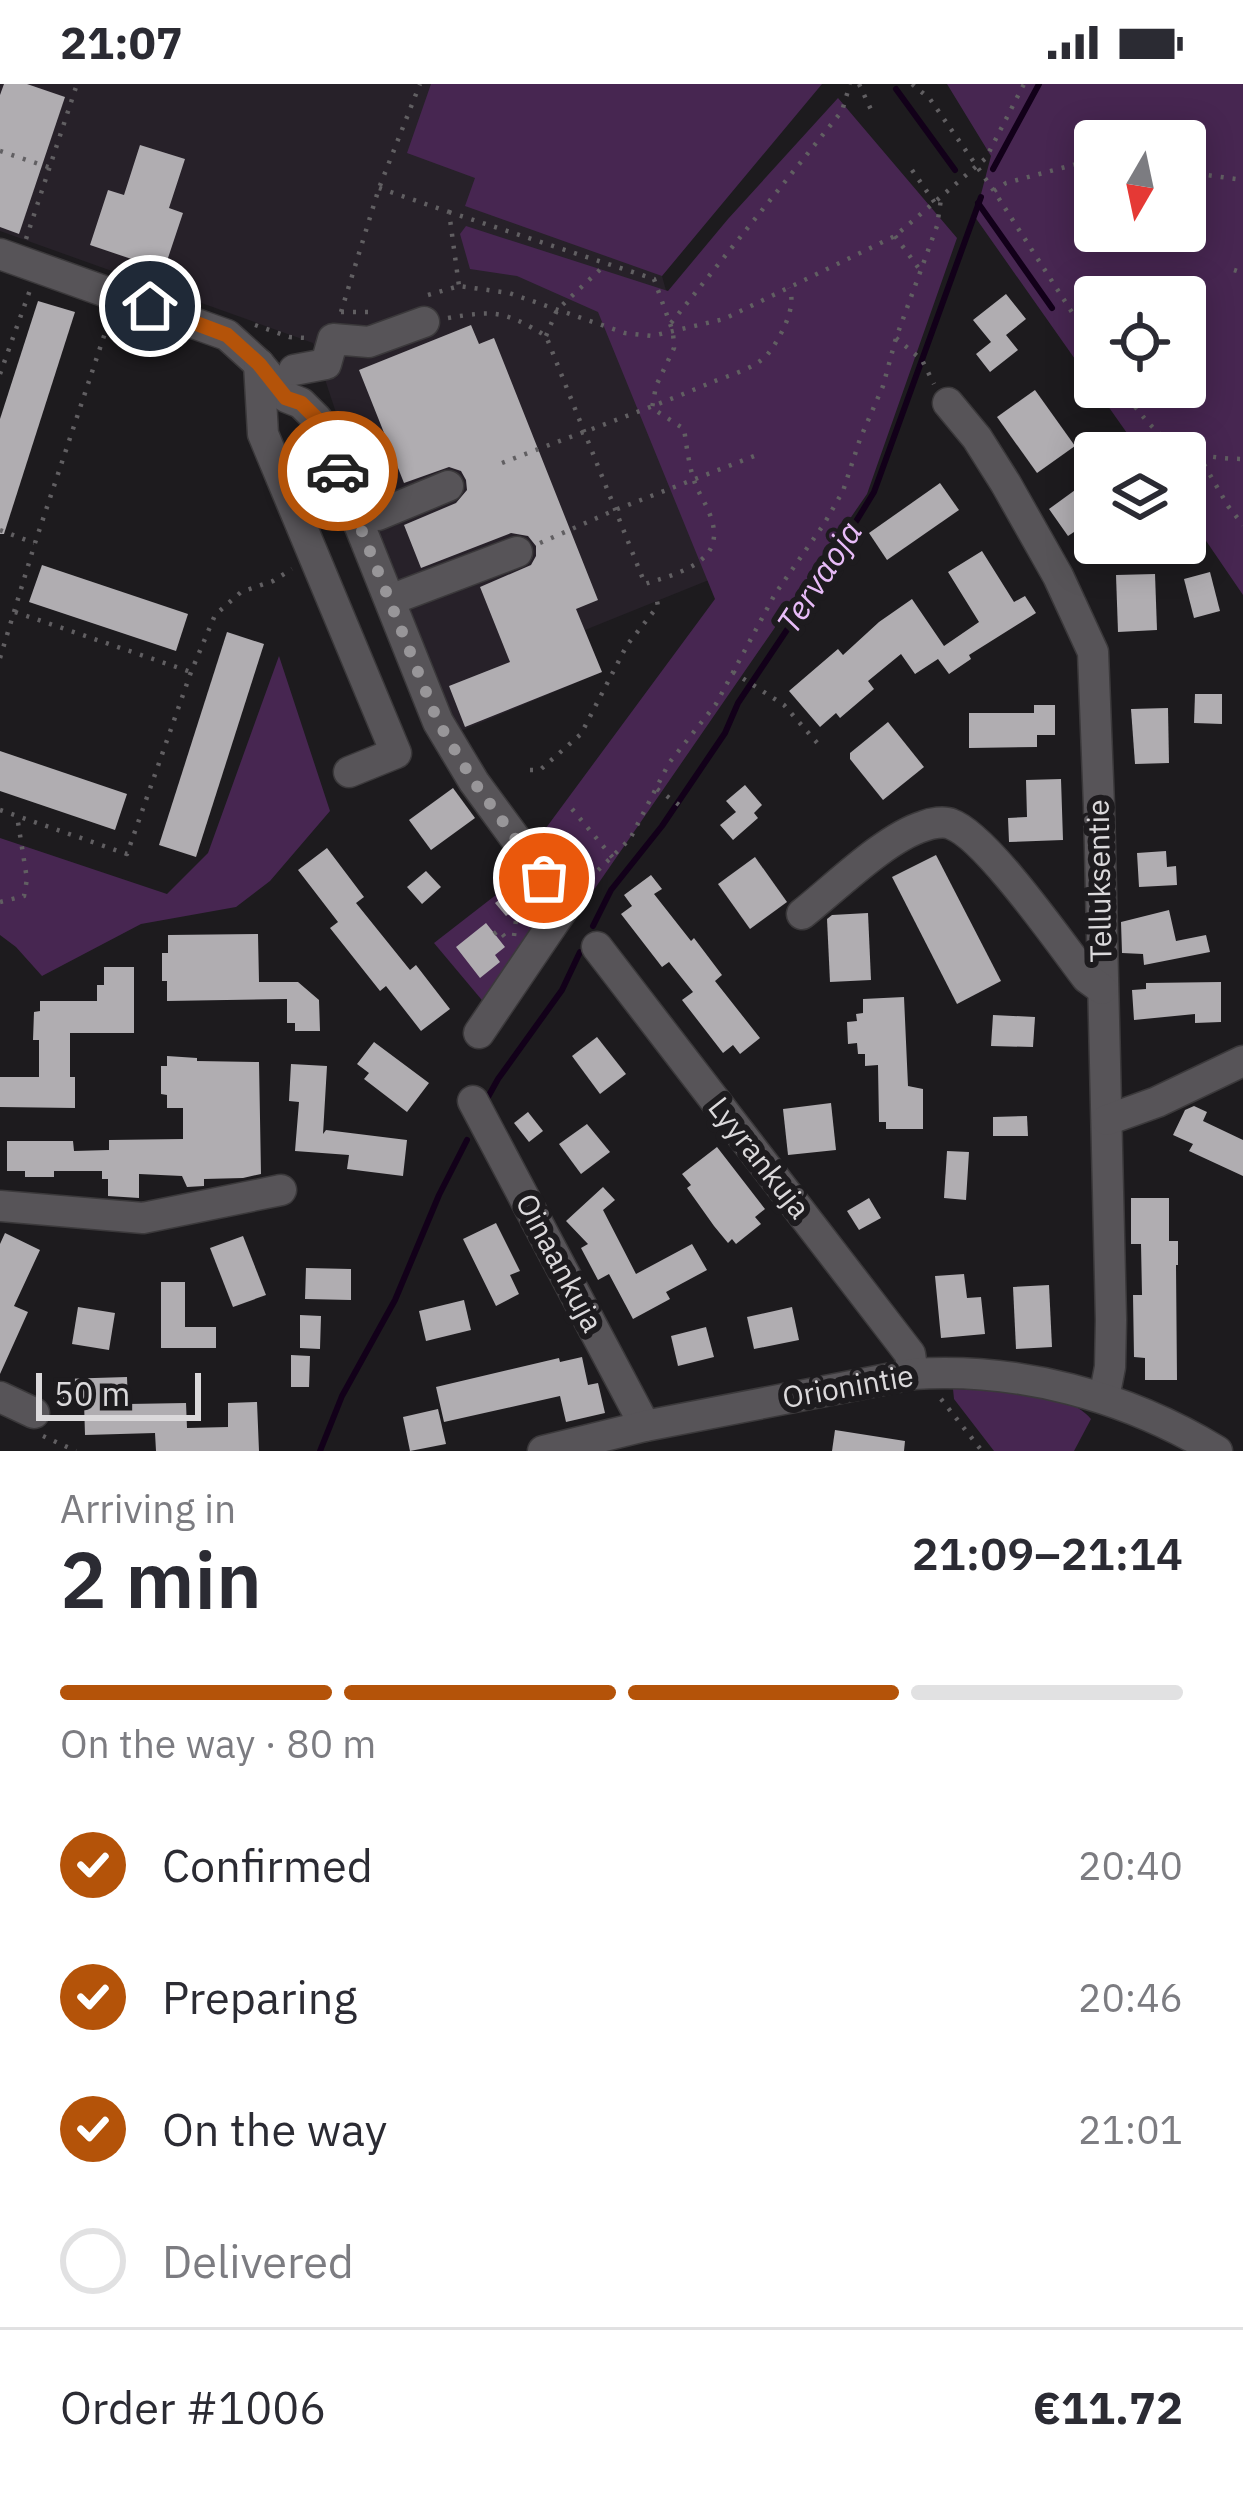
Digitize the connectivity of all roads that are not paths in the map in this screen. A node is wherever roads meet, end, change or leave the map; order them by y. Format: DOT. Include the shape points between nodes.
graph roads {
  1 [pos="12,250"];
  2 [pos="420,310"];
  3 [pos="259,364"];
  4 [pos="294,370"];
  5 [pos="948,403"];
  6 [pos="448,487"];
  7 [pos="378,515"];
  8 [pos="526,549"];
  9 [pos="390,600"];
  10 [pos="349,772"];
  11 [pos="802,914"];
  12 [pos="597,947"];
  13 [pos="1102,989"];
  14 [pos="479,1033"];
  15 [pos="1243,1061"];
  16 [pos="473,1101"];
  17 [pos="1107,1120"];
  18 [pos="281,1190"];
  19 [pos="0,1206"];
  20 [pos="922,1373"];
  21 [pos="0,1397"];
  22 [pos="1105,1398"];
  23 [pos="34,1413"];
  24 [pos="645,1426"];
  25 [pos="542,1451"];
  26 [pos="1217,1451"];
  1 -- 3 [label="street" via="216,329"];
  2 -- 4 [label="street" via="369,342 337,325 326,364"];
  3 -- 9 [label="street" via="286,398 317,419"];
  3 -- 10 [label="street" via="263,434 396,753"];
  5 -- 13 [label="street, Telluksentie" via="1006,484 1093,652"];
  6 -- 7 [label="street"];
  8 -- 9 [label="street"];
  9 -- 14 [label="street" via="438,722 557,895"];
  11 -- 13 [label="street" via="908,833 950,823 982,843"];
  12 -- 20 [label="street, Lyyrankuja"];
  13 -- 17 [label="street, Telluksentie"];
  15 -- 17 [label="street"];
  16 -- 24 [label="street, Oinaankuja"];
  17 -- 22 [label="street, Telluksentie"];
  18 -- 19 [label="street" via="143,1218"];
  20 -- 22 [label="street, Orionintie" via="1002,1376"];
  20 -- 24 [label="street, Orionintie"];
  21 -- 23 [label="street"];
  22 -- 26 [label="street, Orionintie"];
  24 -- 25 [label="street, Orionintie"];
}
